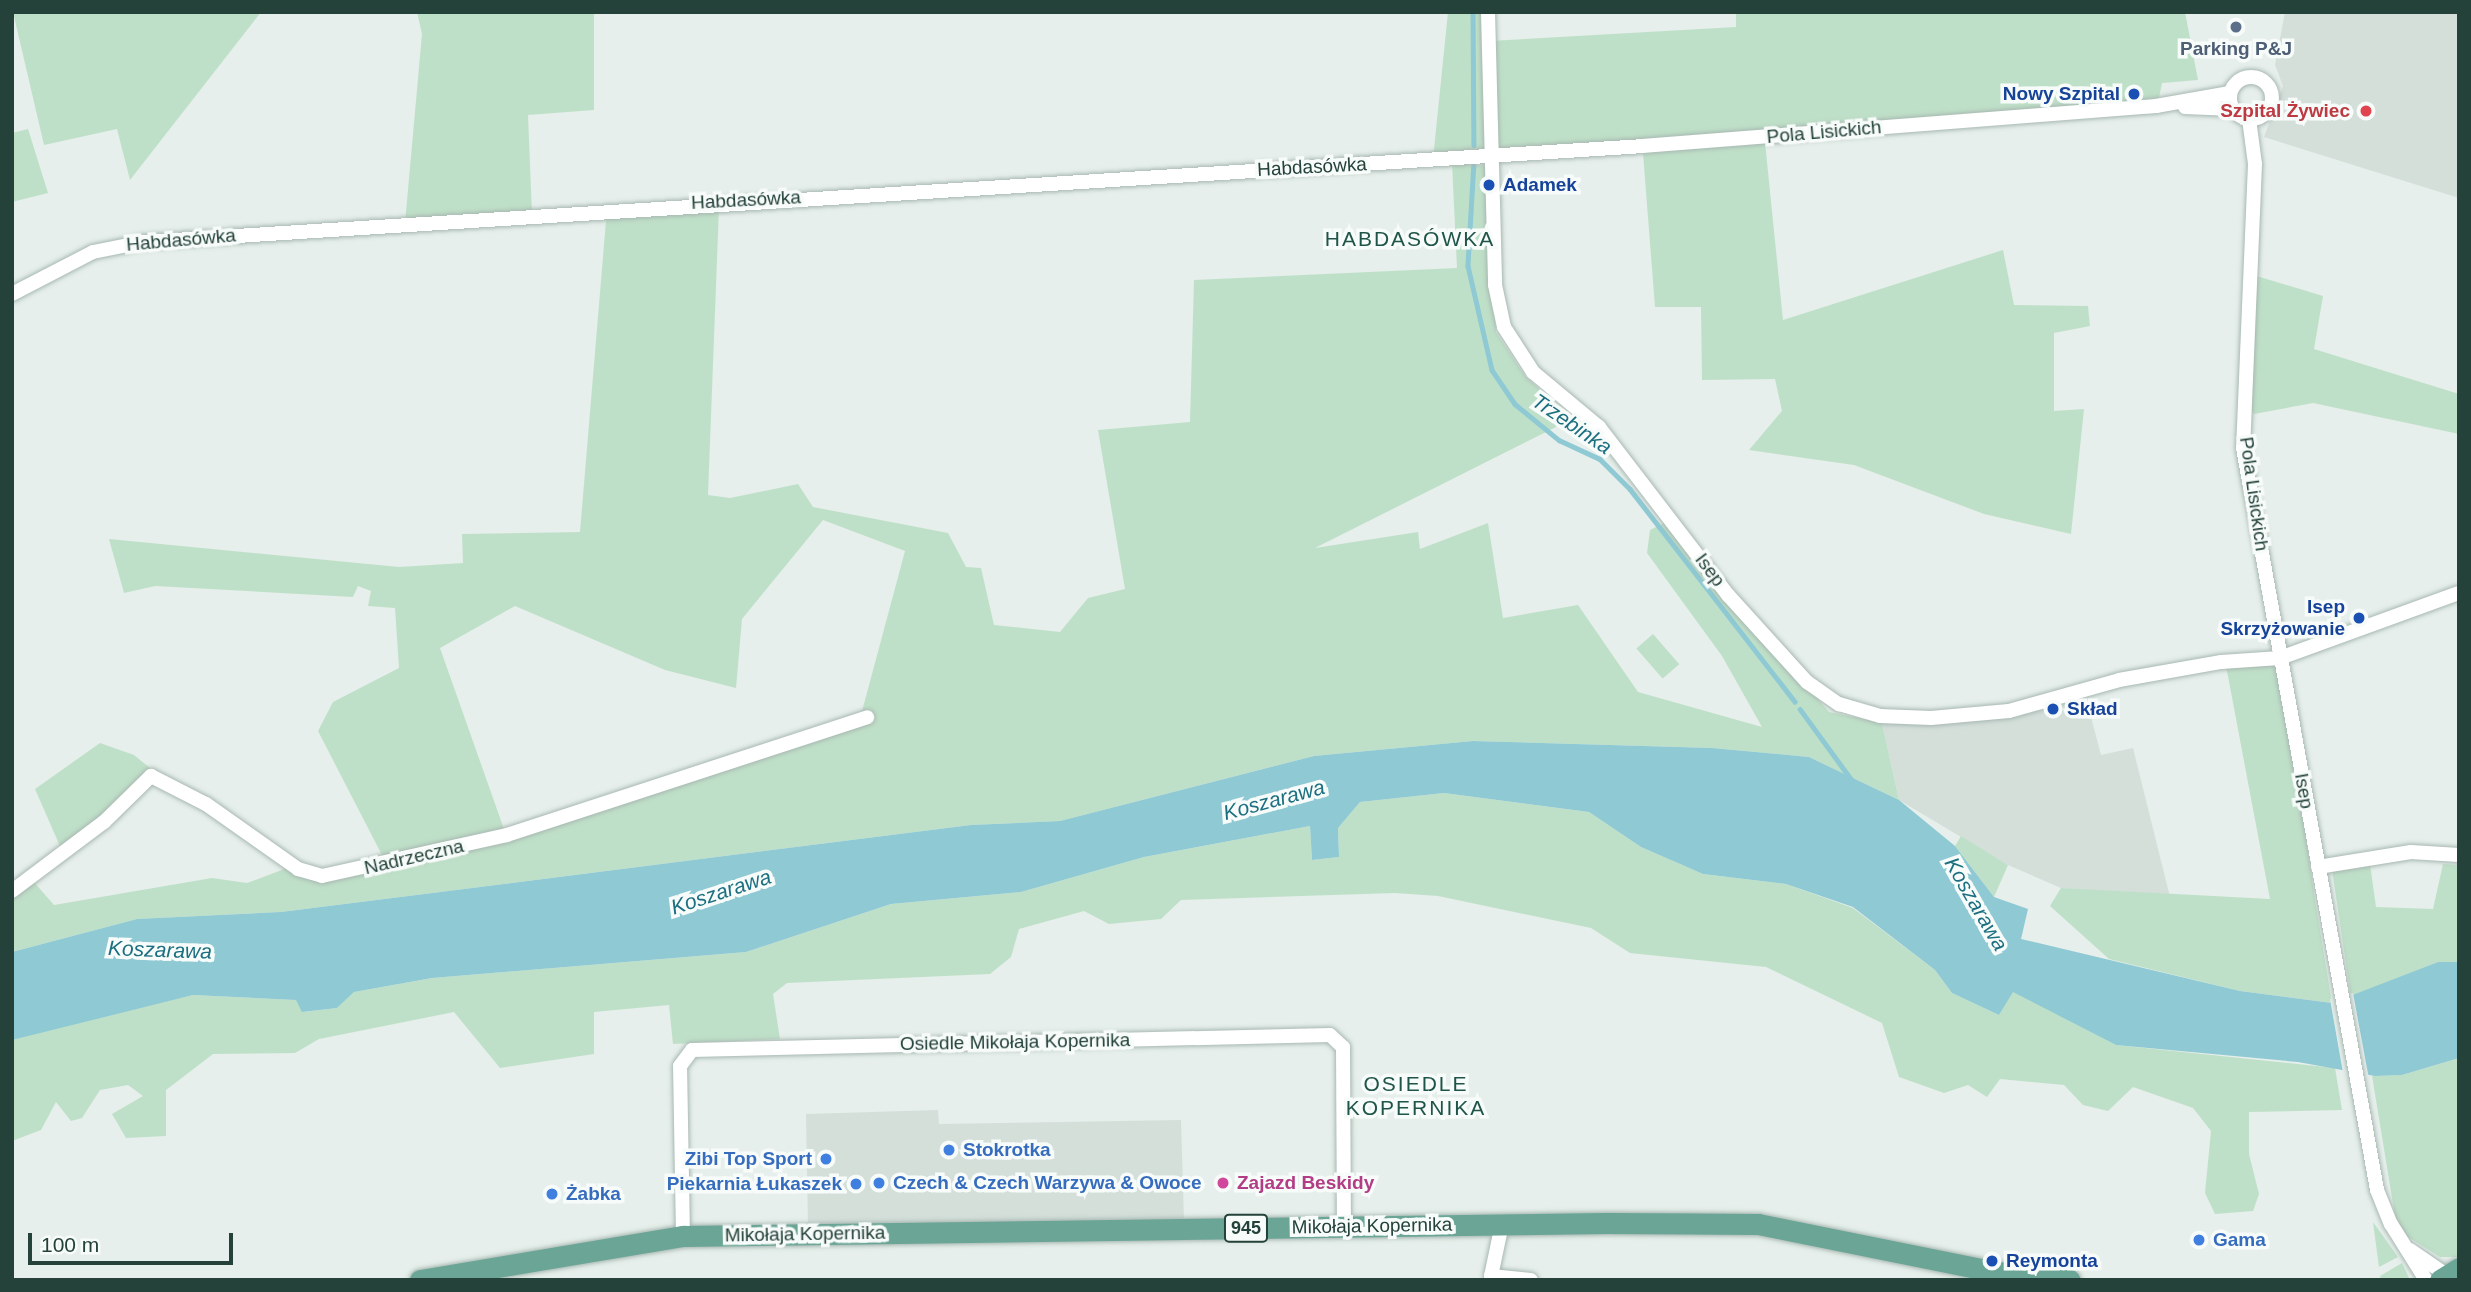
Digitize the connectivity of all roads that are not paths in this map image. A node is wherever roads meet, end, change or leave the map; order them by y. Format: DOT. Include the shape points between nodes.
graph roads {
  1 [pos="1488,12"];
  2 [pos="2230,93"];
  3 [pos="2156,106"];
  4 [pos="2233,109"];
  5 [pos="2249,119"];
  6 [pos="1492,153"];
  7 [pos="12,294"];
  8 [pos="2459,593"];
  9 [pos="2280,658"];
  10 [pos="867,718"];
  11 [pos="2459,855"];
  12 [pos="2318,867"];
  13 [pos="12,891"];
  14 [pos="1502,1224"];
  15 [pos="1344,1227"];
  16 [pos="683,1236"];
  17 [pos="2410,1250"];
  18 [pos="2442,1275"];
  19 [pos="2020,1277"];
  20 [pos="420,1280"];
  21 [pos="1531,1280"];
  22 [pos="2070,1280"];
  1 -- 6 [label="street, Isep"];
  2 -- 3 [label="street, Pola Lisickich"];
  2 -- 4 [label="street"];
  2 -- 5 [label="street" via="2243,77 2257,77 2269,85 2272,105 2263,116"];
  3 -- 4 [label="street, Pola Lisickich"];
  3 -- 6 [label="street, Pola Lisickich" via="1655,145"];
  4 -- 5 [label="street"];
  5 -- 9 [label="street, Pola Lisickich" via="2255,164 2243,448"];
  6 -- 7 [label="street, Habdasówka" via="143,242 93,252"];
  6 -- 9 [label="street, Isep" via="1495,285 1504,327 1533,372 1606,435 1728,594 1807,682 1839,704 1880,716 1931,718 2009,711 2119,680 2221,662"];
  8 -- 9 [label="street, Isep"];
  9 -- 12 [label="street, Isep"];
  10 -- 13 [label="street, Nadrzeczna" via="507,835 322,876 298,869 206,804 151,776 104,822"];
  11 -- 12 [label="street" via="2411,852"];
  12 -- 17 [label="street, Isep" via="2380,1200 2390,1224"];
  14 -- 15 [label="main road, Mikołaja Kopernika / 945"];
  14 -- 19 [label="main road, Mikołaja Kopernika / 945" via="1758,1224"];
  14 -- 21 [label="street" via="1491,1276"];
  15 -- 16 [label="main road, Mikołaja Kopernika / 945"];
  15 -- 16 [label="street, Osiedle Mikołaja Kopernika" via="1343,1047 1330,1035 692,1050 680,1066"];
  16 -- 20 [label="main road, Mikołaja Kopernika / 945"];
  17 -- 18 [label="street"];
  17 -- 18 [label="street"];
  19 -- 22 [label="main road, Mikołaja Kopernika / 945"];
}
